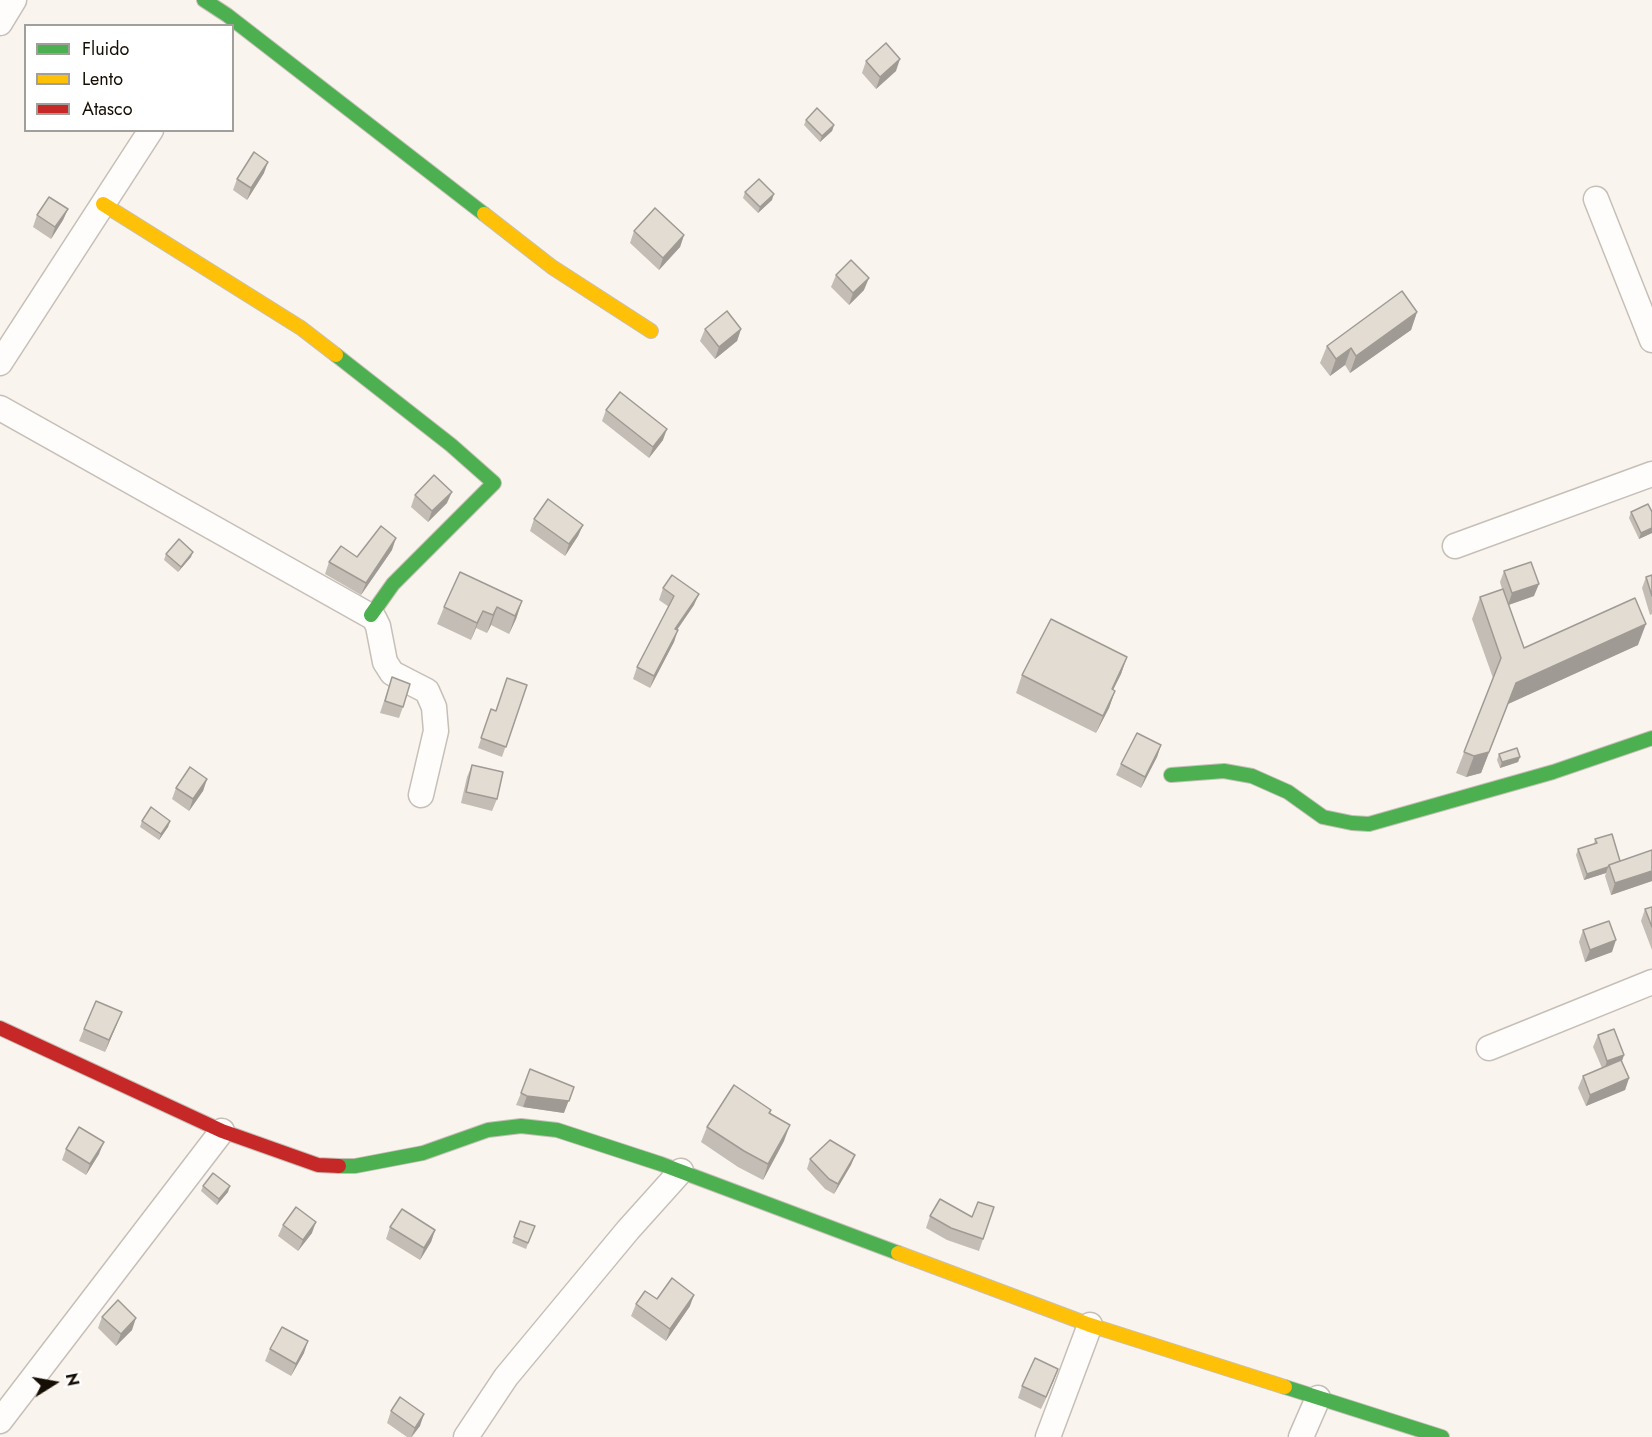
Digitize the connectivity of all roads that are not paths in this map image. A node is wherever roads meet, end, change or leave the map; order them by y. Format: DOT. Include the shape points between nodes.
graph roads {
  1 [pos="14,0"];
  2 [pos="204,0"];
  3 [pos="228,13"];
  4 [pos="0,23"];
  5 [pos="150,132"];
  6 [pos="1596,199"];
  7 [pos="103,204"];
  8 [pos="651,331"];
  9 [pos="1652,340"];
  10 [pos="0,363"];
  11 [pos="0,408"];
  12 [pos="1652,474"];
  13 [pos="1455,546"];
  14 [pos="371,615"];
  15 [pos="1652,738"];
  16 [pos="1171,775"];
  17 [pos="421,795"];
  18 [pos="1652,982"];
  19 [pos="0,1028"];
  20 [pos="1489,1048"];
  21 [pos="222,1131"];
  22 [pos="681,1171"];
  23 [pos="1090,1325"];
  24 [pos="1318,1398"];
  25 [pos="0,1420"];
  26 [pos="466,1437"];
  27 [pos="1048,1437"];
  28 [pos="1301,1437"];
  29 [pos="1442,1437"];
  1 -- 4 [label="street"];
  2 -- 3 [label="street"];
  3 -- 8 [label="street" via="552,267"];
  5 -- 7 [label="street"];
  6 -- 9 [label="street"];
  7 -- 10 [label="street"];
  7 -- 14 [label="street" via="301,328 494,483 393,584"];
  11 -- 14 [label="street"];
  12 -- 13 [label="street"];
  14 -- 17 [label="street" via="392,673 427,691 434,707 436,732"];
  15 -- 16 [label="street" via="1553,772 1369,824 1323,817 1288,792 1252,776 1224,771"];
  18 -- 20 [label="street"];
  19 -- 21 [label="street"];
  21 -- 22 [label="street" via="318,1165 355,1166 423,1153 488,1130 521,1126 556,1130"];
  21 -- 25 [label="street"];
  22 -- 23 [label="street"];
  22 -- 26 [label="street" via="506,1377"];
  23 -- 24 [label="street"];
  23 -- 27 [label="street"];
  24 -- 28 [label="street"];
  24 -- 29 [label="street"];
}
